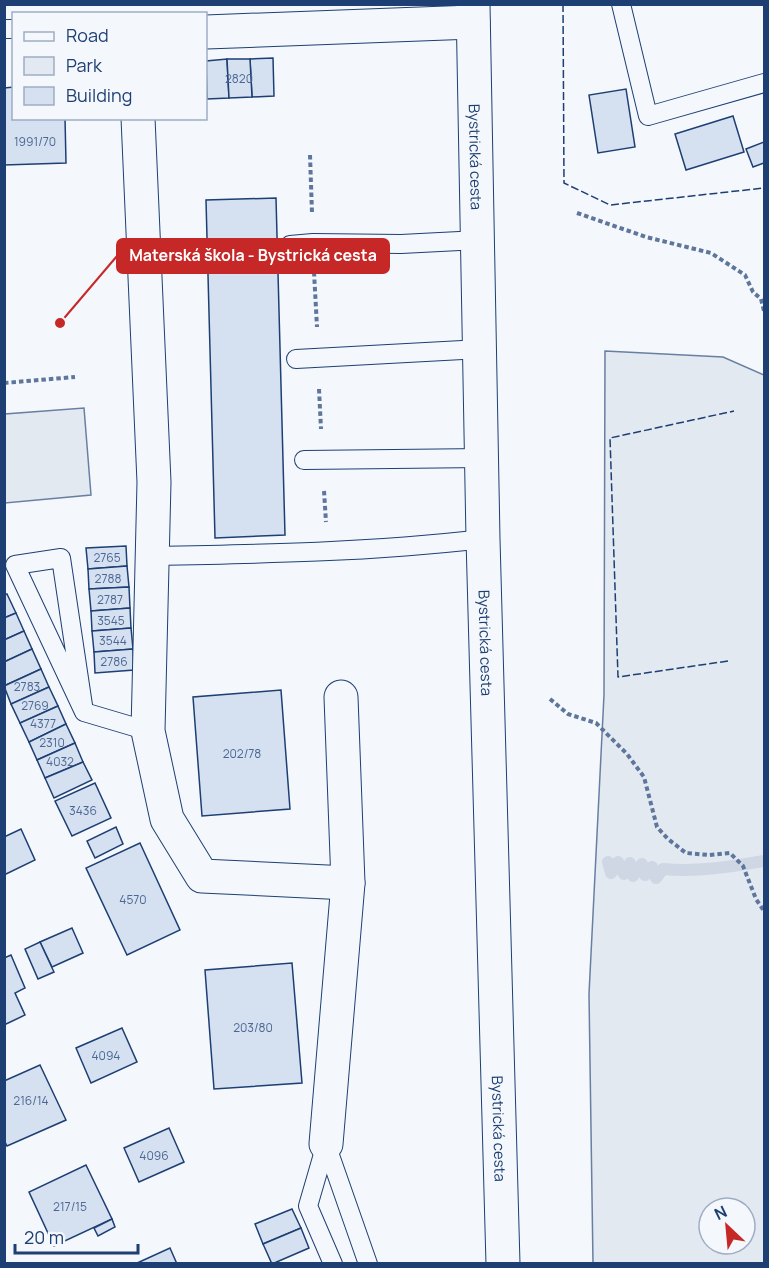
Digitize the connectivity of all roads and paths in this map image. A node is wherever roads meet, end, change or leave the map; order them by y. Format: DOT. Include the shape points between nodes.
graph roads {
  1 [pos="621,4"];
  2 [pos="473,13"];
  3 [pos="207,32"];
  4 [pos="765,83"];
  5 [pos="138,120"];
  6 [pos="577,213"];
  7 [pos="479,240"];
  8 [pos="290,245"];
  9 [pos="765,311"];
  10 [pos="481,349"];
  11 [pos="296,359"];
  12 [pos="75,377"];
  13 [pos="4,383"];
  14 [pos="483,458"];
  15 [pos="303,460"];
  16 [pos="483,539"];
  17 [pos="151,556"];
  18 [pos="341,698"];
  19 [pos="550,699"];
  20 [pos="84,712"];
  21 [pos="148,731"];
  22 [pos="348,883"];
  23 [pos="765,911"];
  24 [pos="326,1144"];
  25 [pos="333,1263"];
  26 [pos="369,1263"];
  27 [pos="503,1263"];
  1 -- 4 [label="lane" via="648,116"];
  2 -- 3 [label="street, Bystrická cesta"];
  2 -- 7 [label="street, Bystrická cesta"];
  5 -- 17 [label="street" via="154,482"];
  6 -- 9 [label="path" via="646,237 711,253 745,274"];
  7 -- 8 [label="lane"];
  7 -- 10 [label="street, Bystrická cesta"];
  10 -- 11 [label="lane"];
  10 -- 14 [label="street, Bystrická cesta"];
  12 -- 13 [label="path"];
  14 -- 15 [label="lane"];
  14 -- 16 [label="street, Bystrická cesta"];
  16 -- 17 [label="lane" via="327,553"];
  16 -- 27 [label="street, Bystrická cesta"];
  17 -- 21 [label="street"];
  18 -- 22 [label="street"];
  19 -- 23 [label="path" via="568,714 596,723 627,754 644,777 657,826 668,839 686,853 730,853 743,866"];
  20 -- 20 [label="lane" via="50,638 15,565 61,558"];
  20 -- 21 [label="lane"];
  21 -- 22 [label="street" via="167,819 202,876"];
  22 -- 24 [label="street"];
  24 -- 25 [label="lane" via="308,1206"];
  24 -- 26 [label="lane"];
}
